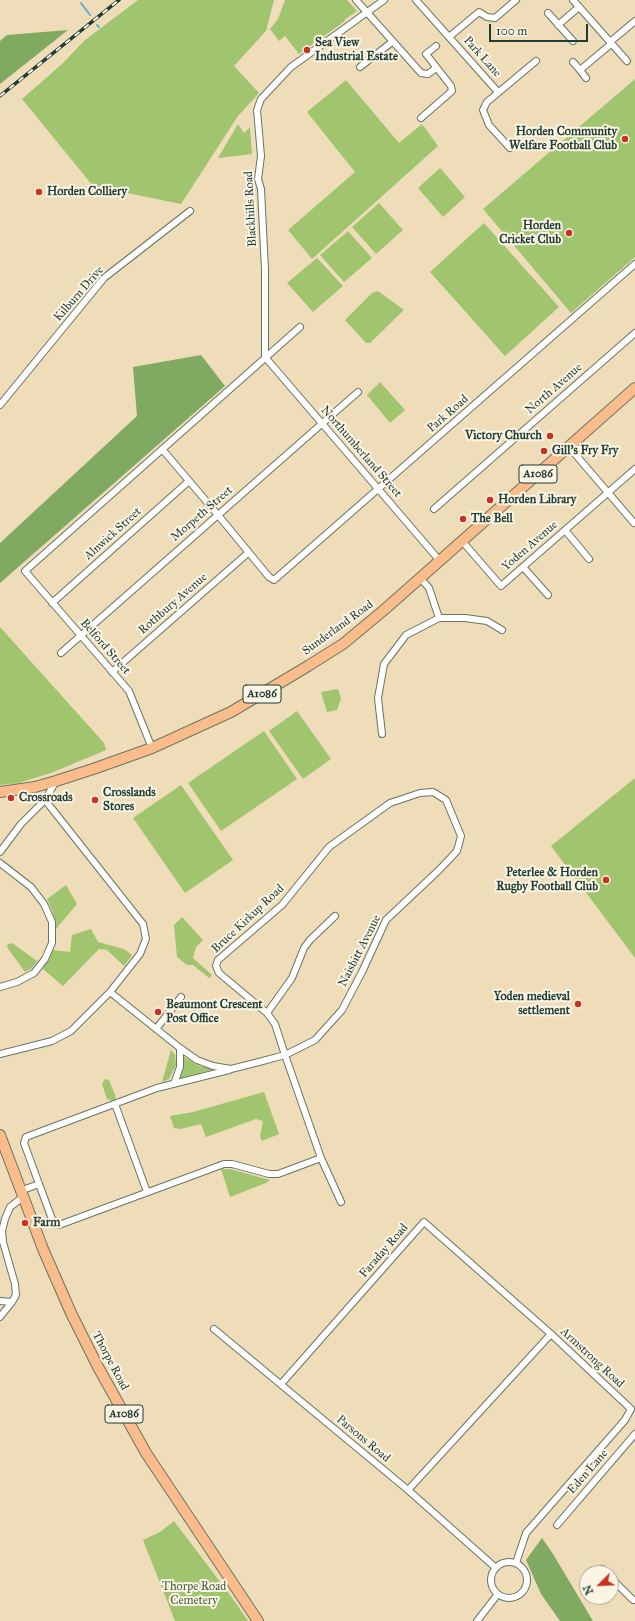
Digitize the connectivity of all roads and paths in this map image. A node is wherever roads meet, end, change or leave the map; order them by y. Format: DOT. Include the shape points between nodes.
graph roads {
  1 [pos="356,0"];
  2 [pos="384,0"];
  3 [pos="416,0"];
  4 [pos="516,0"];
  5 [pos="573,0"];
  6 [pos="579,7"];
  7 [pos="367,13"];
  8 [pos="548,13"];
  9 [pos="635,21"];
  10 [pos="558,24"];
  11 [pos="449,37"];
  12 [pos="573,41"];
  13 [pos="392,42"];
  14 [pos="610,43"];
  15 [pos="436,46"];
  16 [pos="536,60"];
  17 [pos="627,61"];
  18 [pos="573,62"];
  19 [pos="360,67"];
  20 [pos="436,68"];
  21 [pos="580,70"];
  22 [pos="586,78"];
  23 [pos="498,92"];
  24 [pos="421,118"];
  25 [pos="510,148"];
  26 [pos="190,212"];
  27 [pos="635,264"];
  28 [pos="300,327"];
  29 [pos="635,333"];
  30 [pos="265,357"];
  31 [pos="635,388"];
  32 [pos="358,392"];
  33 [pos="0,405"];
  34 [pos="322,423"];
  35 [pos="569,447"];
  36 [pos="162,449"];
  37 [pos="635,469"];
  38 [pos="189,481"];
  39 [pos="379,489"];
  40 [pos="609,492"];
  41 [pos="434,510"];
  42 [pos="218,515"];
  43 [pos="634,523"];
  44 [pos="565,530"];
  45 [pos="462,541"];
  46 [pos="248,552"];
  47 [pos="589,559"];
  48 [pos="440,561"];
  49 [pos="523,567"];
  50 [pos="421,578"];
  51 [pos="548,595"];
  52 [pos="52,603"];
  53 [pos="439,618"];
  54 [pos="502,630"];
  55 [pos="81,636"];
  56 [pos="61,653"];
  57 [pos="112,672"];
  58 [pos="382,734"];
  59 [pos="152,748"];
  60 [pos="56,781"];
  61 [pos="0,792"];
  62 [pos="434,792"];
  63 [pos="45,800"];
  64 [pos="0,852"];
  65 [pos="0,863"];
  66 [pos="336,916"];
  67 [pos="0,987"];
  68 [pos="110,992"];
  69 [pos="181,997"];
  70 [pos="267,1013"];
  71 [pos="156,1029"];
  72 [pos="180,1048"];
  73 [pos="0,1054"];
  74 [pos="285,1055"];
  75 [pos="231,1070"];
  76 [pos="174,1084"];
  77 [pos="115,1104"];
  78 [pos="0,1135"];
  79 [pos="321,1158"];
  80 [pos="39,1184"];
  81 [pos="147,1192"];
  82 [pos="22,1194"];
  83 [pos="340,1202"];
  84 [pos="0,1301"];
  85 [pos="12,1302"];
  86 [pos="0,1317"];
  87 [pos="214,1329"];
  88 [pos="551,1334"];
  89 [pos="281,1384"];
  90 [pos="635,1434"];
  91 [pos="408,1490"];
  92 [pos="557,1525"];
  93 [pos="516,1563"];
  94 [pos="496,1568"];
  95 [pos="619,1586"];
  96 [pos="498,1594"];
  97 [pos="635,1600"];
  98 [pos="258,1621"];
  99 [pos="477,1621"];
  1 -- 7 [label="street"];
  2 -- 7 [label="street, Blackhills Road"];
  3 -- 11 [label="street, Park Lane"];
  4 -- 11 [label="street" via="495,18 479,12"];
  5 -- 6 [label="street"];
  6 -- 10 [label="street"];
  6 -- 14 [label="street"];
  7 -- 13 [label="street"];
  7 -- 30 [label="street, Blackhills Road" via="291,68 261,99 257,110 261,156 258,179 261,188 265,270"];
  8 -- 10 [label="street"];
  9 -- 14 [label="street"];
  10 -- 12 [label="street"];
  11 -- 23 [label="street, Park Lane"];
  13 -- 19 [label="street"];
  13 -- 20 [label="street" via="421,73 428,74"];
  14 -- 17 [label="street"];
  14 -- 21 [label="street"];
  15 -- 20 [label="street" via="426,54"];
  16 -- 23 [label="street, Park Lane"];
  18 -- 21 [label="street"];
  20 -- 24 [label="street" via="451,86 452,91"];
  21 -- 22 [label="street"];
  23 -- 25 [label="street, Park Lane" via="487,102 483,110 489,125"];
  26 -- 33 [label="street, Kilburn Drive" via="104,278"];
  27 -- 39 [label="street, Park Road"];
  28 -- 30 [label="street"];
  29 -- 41 [label="street, North Avenue"];
  30 -- 34 [label="street, Northumberland Street"];
  30 -- 36 [label="street"];
  31 -- 35 [label="main road, Sunderland Road / A1086"];
  32 -- 34 [label="street, Morpeth Street"];
  34 -- 39 [label="street, Northumberland Street"];
  34 -- 42 [label="street, Morpeth Street"];
  35 -- 40 [label="street"];
  35 -- 45 [label="main road, Sunderland Road / A1086"];
  36 -- 38 [label="street"];
  36 -- 52 [label="street, Belford Street" via="25,571"];
  37 -- 40 [label="street, Yoden Avenue"];
  38 -- 42 [label="street"];
  38 -- 52 [label="street, Alnwick Street"];
  39 -- 46 [label="street, Park Road" via="274,580 269,578"];
  39 -- 48 [label="street, Northumberland Street"];
  40 -- 43 [label="street"];
  40 -- 44 [label="street, Yoden Avenue"];
  42 -- 46 [label="street"];
  42 -- 55 [label="street, Morpeth Street"];
  44 -- 47 [label="street"];
  44 -- 49 [label="street, Yoden Avenue"];
  45 -- 48 [label="main road, Sunderland Road / A1086"];
  45 -- 49 [label="street, Yoden Avenue" via="501,586"];
  46 -- 57 [label="street, Rothbury Avenue"];
  48 -- 50 [label="main road, Sunderland Road / A1086"];
  49 -- 51 [label="street"];
  50 -- 53 [label="street" via="429,588"];
  50 -- 59 [label="main road, Sunderland Road / A1086" via="343,644 231,712"];
  52 -- 55 [label="street, Belford Street"];
  53 -- 54 [label="street" via="487,621"];
  53 -- 58 [label="street" via="406,636 384,664 378,698"];
  55 -- 56 [label="street, Morpeth Street"];
  55 -- 57 [label="street, Belford Street"];
  57 -- 59 [label="street, Belford Street" via="129,691"];
  59 -- 60 [label="main road, Sunderland Road / A1086"];
  60 -- 61 [label="main road, Sunderland Road / A1086"];
  60 -- 63 [label="street"];
  62 -- 70 [label="street, Bruce Kirkup Road" via="420,793 390,803 329,846 282,905 218,960 216,966 219,972"];
  62 -- 74 [label="street, Naisbitt Avenue" via="446,800 452,811 461,836 457,851 386,920 342,1010 315,1040"];
  63 -- 64 [label="street" via="21,824"];
  63 -- 68 [label="street" via="143,924 146,939 140,954"];
  65 -- 67 [label="street" via="31,887 44,904 52,922 52,943 45,960 34,972 17,982"];
  66 -- 70 [label="street" via="304,948 292,978"];
  68 -- 71 [label="street"];
  68 -- 73 [label="street" via="71,1031 52,1041"];
  69 -- 71 [label="street"];
  70 -- 74 [label="street, Bruce Kirkup Road" via="275,1024"];
  71 -- 72 [label="street"];
  72 -- 75 [label="street" via="196,1060"];
  72 -- 76 [label="street" via="180,1067"];
  74 -- 75 [label="street"];
  74 -- 79 [label="street, Bruce Kirkup Road"];
  75 -- 76 [label="street"];
  76 -- 77 [label="street"];
  77 -- 80 [label="street" via="26,1137 24,1143"];
  77 -- 81 [label="street"];
  78 -- 82 [label="main road, Thorpe Road / A1086"];
  79 -- 81 [label="street" via="278,1174 224,1164"];
  79 -- 83 [label="street, Bruce Kirkup Road"];
  80 -- 81 [label="street" via="52,1219 60,1225"];
  80 -- 82 [label="street"];
  82 -- 85 [label="street" via="10,1207 2,1231 16,1284 16,1295"];
  82 -- 98 [label="main road, Thorpe Road / A1086" via="71,1313 98,1367 146,1453"];
  84 -- 85 [label="street"];
  85 -- 86 [label="street"];
  87 -- 89 [label="street, Parsons Road"];
  88 -- 89 [label="street, Faraday Road" via="424,1222"];
  88 -- 91 [label="street, Armstrong Road"];
  88 -- 93 [label="street, Armstrong Road" via="631,1409 625,1420 526,1533"];
  89 -- 91 [label="street, Parsons Road"];
  90 -- 92 [label="street, Eden Lane"];
  91 -- 94 [label="street, Parsons Road"];
  93 -- 94 [label="street" via="503,1563"];
  93 -- 96 [label="street" via="526,1574 527,1581 523,1592 510,1598"];
  94 -- 96 [label="street" via="491,1584"];
  95 -- 97 [label="street"];
  96 -- 99 [label="street"];
}
